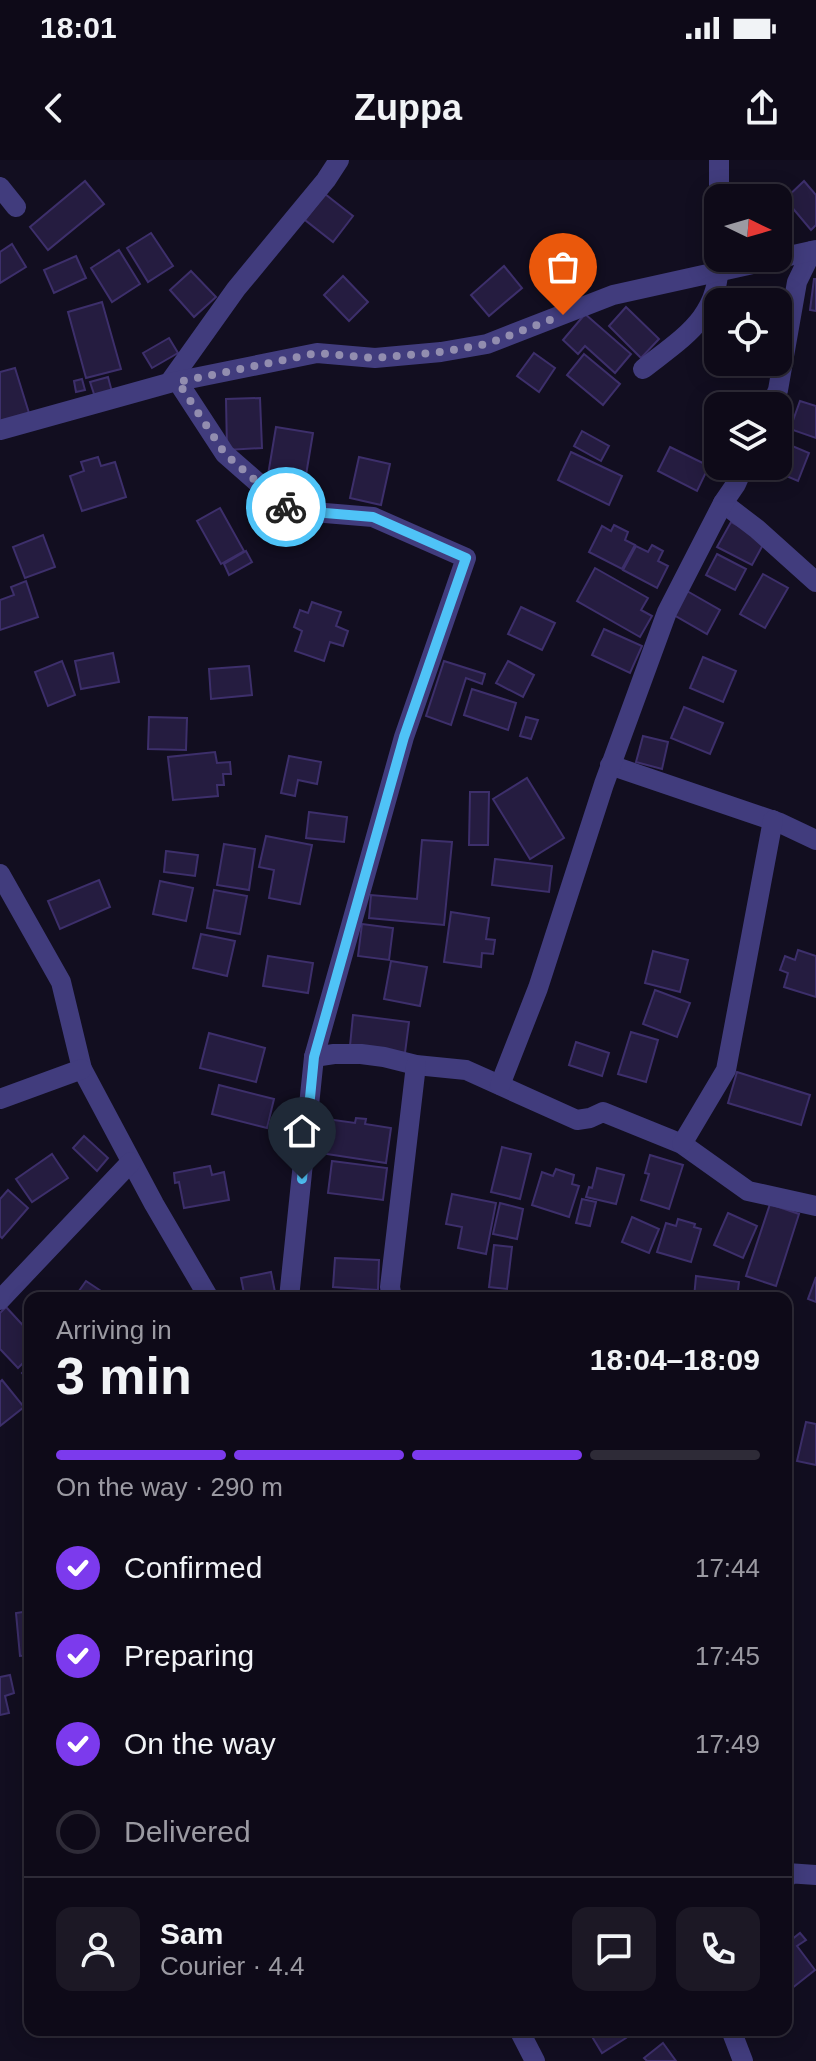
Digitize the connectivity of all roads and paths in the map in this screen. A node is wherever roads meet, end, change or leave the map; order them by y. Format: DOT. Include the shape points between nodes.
graph roads {
  1 [pos="339,160"];
  2 [pos="719,160"];
  3 [pos="719,184"];
  4 [pos="0,187"];
  5 [pos="16,207"];
  6 [pos="814,250"];
  7 [pos="792,254"];
  8 [pos="704,269"];
  9 [pos="719,272"];
  10 [pos="643,369"];
  11 [pos="174,382"];
  12 [pos="777,392"];
  13 [pos="0,430"];
  14 [pos="738,480"];
  15 [pos="723,503"];
  16 [pos="816,582"];
  17 [pos="610,765"];
  18 [pos="773,820"];
  19 [pos="816,840"];
  20 [pos="0,874"];
  21 [pos="314,1057"];
  22 [pos="416,1065"];
  23 [pos="82,1069"];
  24 [pos="500,1085"];
  25 [pos="0,1099"];
  26 [pos="682,1144"];
  27 [pos="131,1162"];
  28 [pos="816,1206"];
  29 [pos="205,1292"];
  30 [pos="290,1292"];
  31 [pos="391,1292"];
  32 [pos="0,1300"];
  33 [pos="792,1873"];
  34 [pos="816,1875"];
  35 [pos="522,2036"];
  36 [pos="733,2036"];
  37 [pos="535,2061"];
  38 [pos="743,2061"];
  1 -- 11 [label="street" via="236,289"];
  2 -- 3 [label="street"];
  4 -- 5 [label="street"];
  6 -- 7 [label="street"];
  6 -- 12 [label="street" via="797,282"];
  8 -- 11 [label="street" via="613,295 487,344 375,358 317,353"];
  9 -- 10 [label="street" via="714,300 705,312"];
  11 -- 13 [label="street"];
  11 -- 21 [label="street" via="225,454 289,510 373,517 466,558 404,737"];
  14 -- 15 [label="street"];
  15 -- 16 [label="street"];
  15 -- 17 [label="street" via="667,612"];
  17 -- 18 [label="street"];
  17 -- 24 [label="street" via="538,988"];
  18 -- 19 [label="street"];
  18 -- 26 [label="street" via="726,1070"];
  20 -- 23 [label="street" via="61,982"];
  21 -- 22 [label="street" via="361,1054"];
  21 -- 30 [label="street"];
  22 -- 24 [label="street" via="466,1070"];
  22 -- 31 [label="street"];
  23 -- 25 [label="street"];
  23 -- 27 [label="street"];
  24 -- 26 [label="street" via="577,1120 603,1112"];
  26 -- 28 [label="street" via="748,1191"];
  27 -- 29 [label="street"];
  27 -- 32 [label="street"];
  33 -- 34 [label="street"];
  35 -- 37 [label="street"];
  36 -- 38 [label="street"];
}
